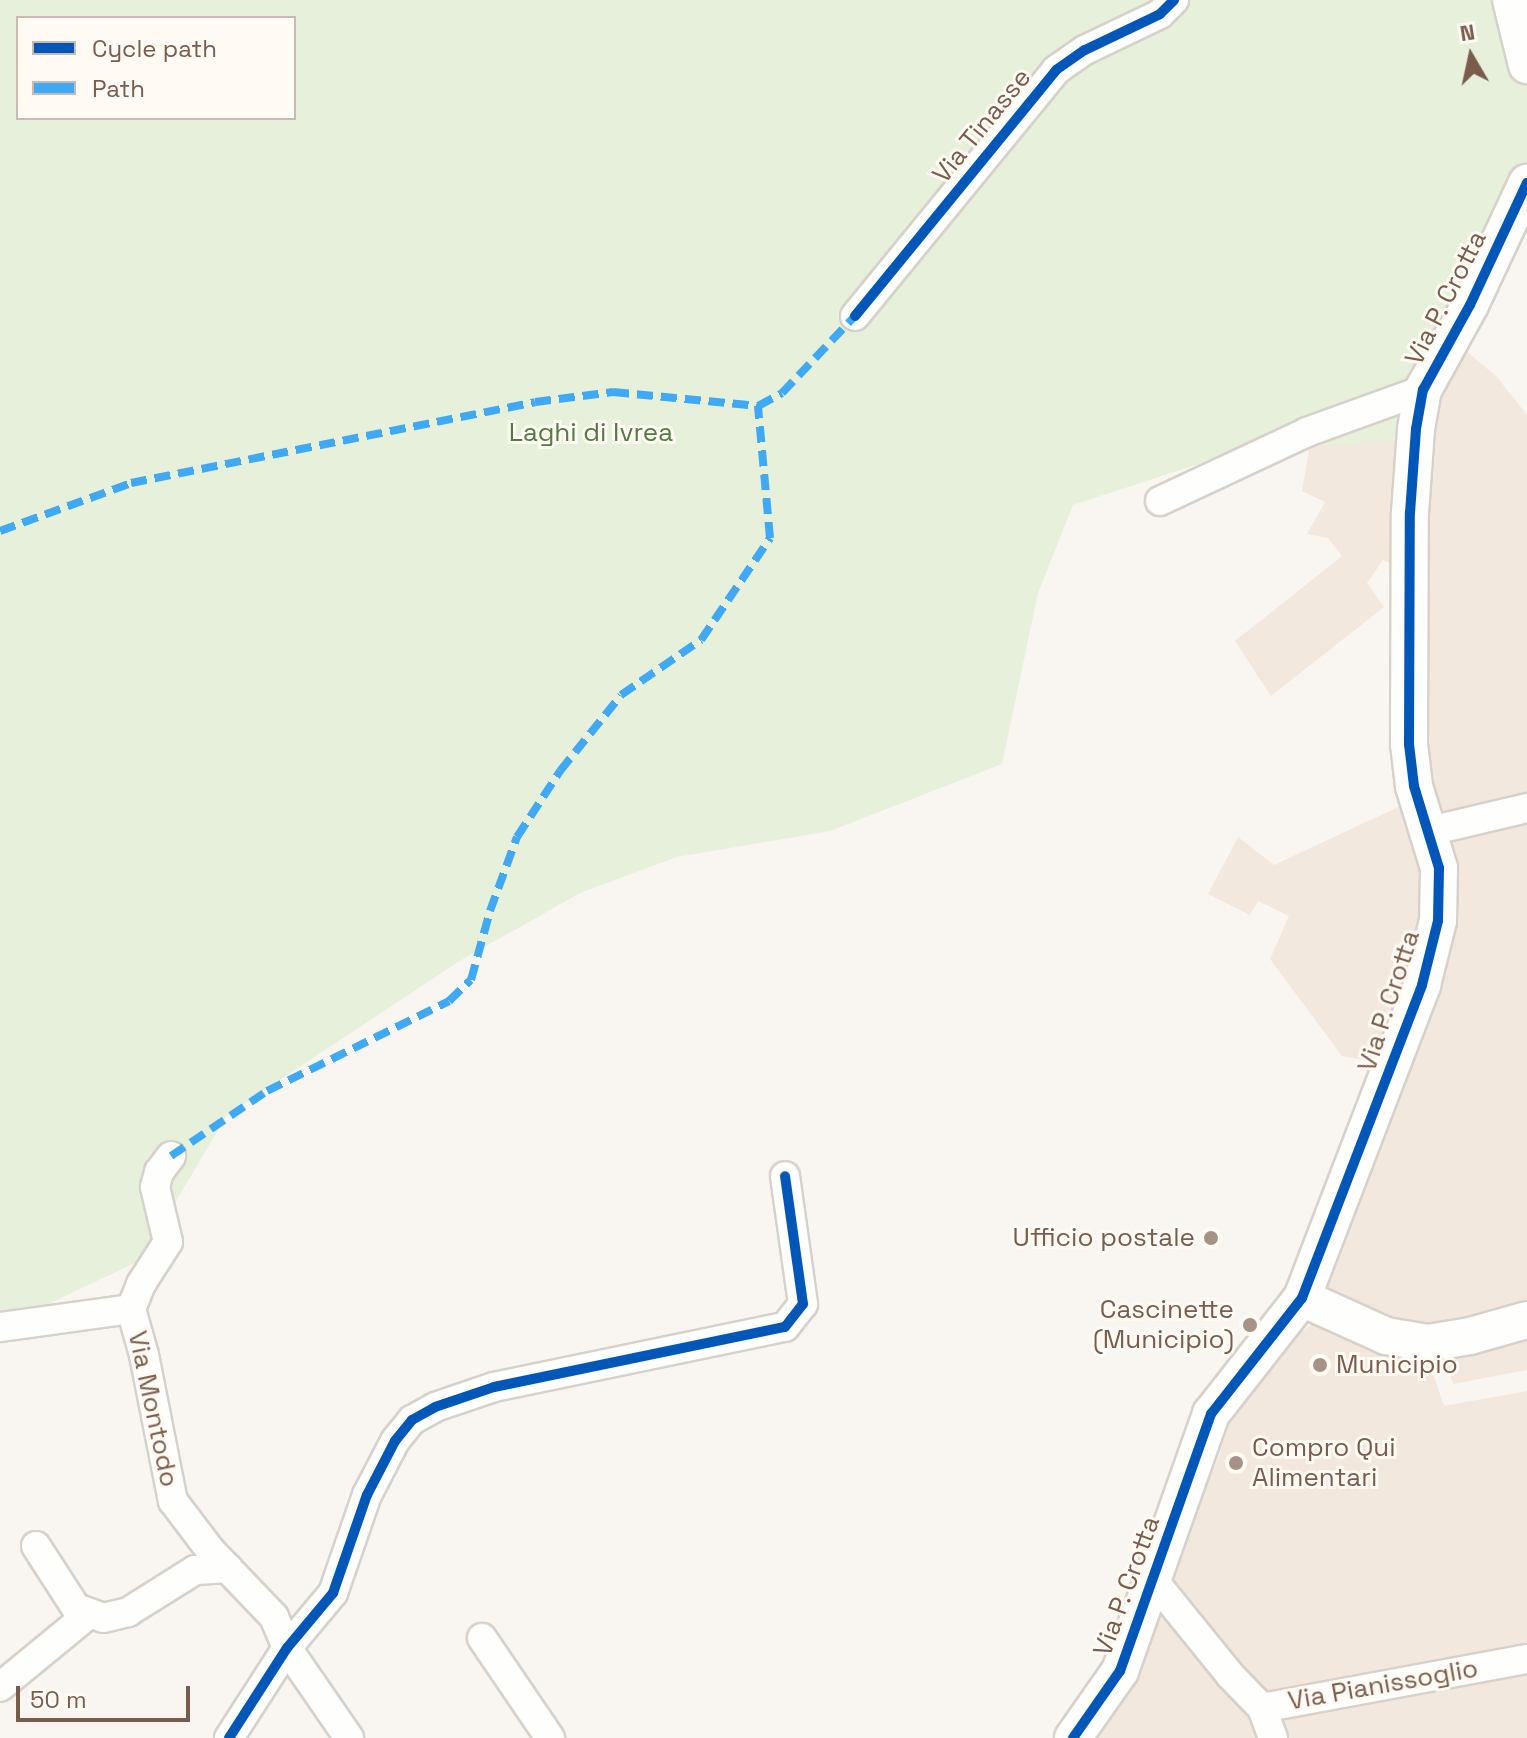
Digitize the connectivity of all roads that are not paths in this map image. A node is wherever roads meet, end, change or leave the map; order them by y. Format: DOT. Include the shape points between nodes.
graph roads {
  1 [pos="1174,0"];
  2 [pos="1511,0"];
  3 [pos="1527,65"];
  4 [pos="1527,183"];
  5 [pos="855,316"];
  6 [pos="1423,390"];
  7 [pos="1160,501"];
  8 [pos="1527,808"];
  9 [pos="1430,831"];
  10 [pos="171,1156"];
  11 [pos="785,1176"];
  12 [pos="1302,1298"];
  13 [pos="131,1309"];
  14 [pos="1527,1320"];
  15 [pos="0,1327"];
  16 [pos="36,1546"];
  17 [pos="228,1568"];
  18 [pos="1154,1581"];
  19 [pos="89,1614"];
  20 [pos="482,1638"];
  21 [pos="287,1648"];
  22 [pos="1527,1659"];
  23 [pos="0,1687"];
  24 [pos="1262,1708"];
  25 [pos="229,1738"];
  26 [pos="349,1738"];
  27 [pos="550,1738"];
  28 [pos="1073,1738"];
  29 [pos="1273,1738"];
  1 -- 5 [label="street, Via Tinasse" via="1160,14 1056,70"];
  2 -- 3 [label="street"];
  4 -- 6 [label="street, Via P. Crotta"];
  6 -- 7 [label="street" via="1307,432"];
  6 -- 9 [label="street, Via P. Crotta" via="1412,461 1407,671 1414,786"];
  8 -- 9 [label="street"];
  9 -- 12 [label="street, Via P. Crotta" via="1439,868 1438,921 1422,985"];
  10 -- 13 [label="street" via="155,1187 168,1242"];
  11 -- 21 [label="street" via="803,1304 785,1327 494,1387 412,1420 367,1495 333,1593"];
  12 -- 14 [label="street" via="1386,1336 1428,1343"];
  12 -- 18 [label="street, Via P. Crotta" via="1211,1414"];
  13 -- 15 [label="street"];
  13 -- 17 [label="street, Via Montodo" via="173,1501"];
  16 -- 19 [label="street" via="76,1608"];
  17 -- 19 [label="street" via="195,1570 128,1612 103,1618"];
  17 -- 21 [label="street, Via Montodo" via="274,1617"];
  18 -- 24 [label="street, Via Pianissoglio"];
  18 -- 28 [label="street, Via P. Crotta" via="1120,1671"];
  19 -- 23 [label="street"];
  20 -- 27 [label="street"];
  21 -- 25 [label="street"];
  21 -- 26 [label="street, Via Montodo"];
  22 -- 24 [label="street, Via Pianissoglio"];
  24 -- 29 [label="street"];
}
